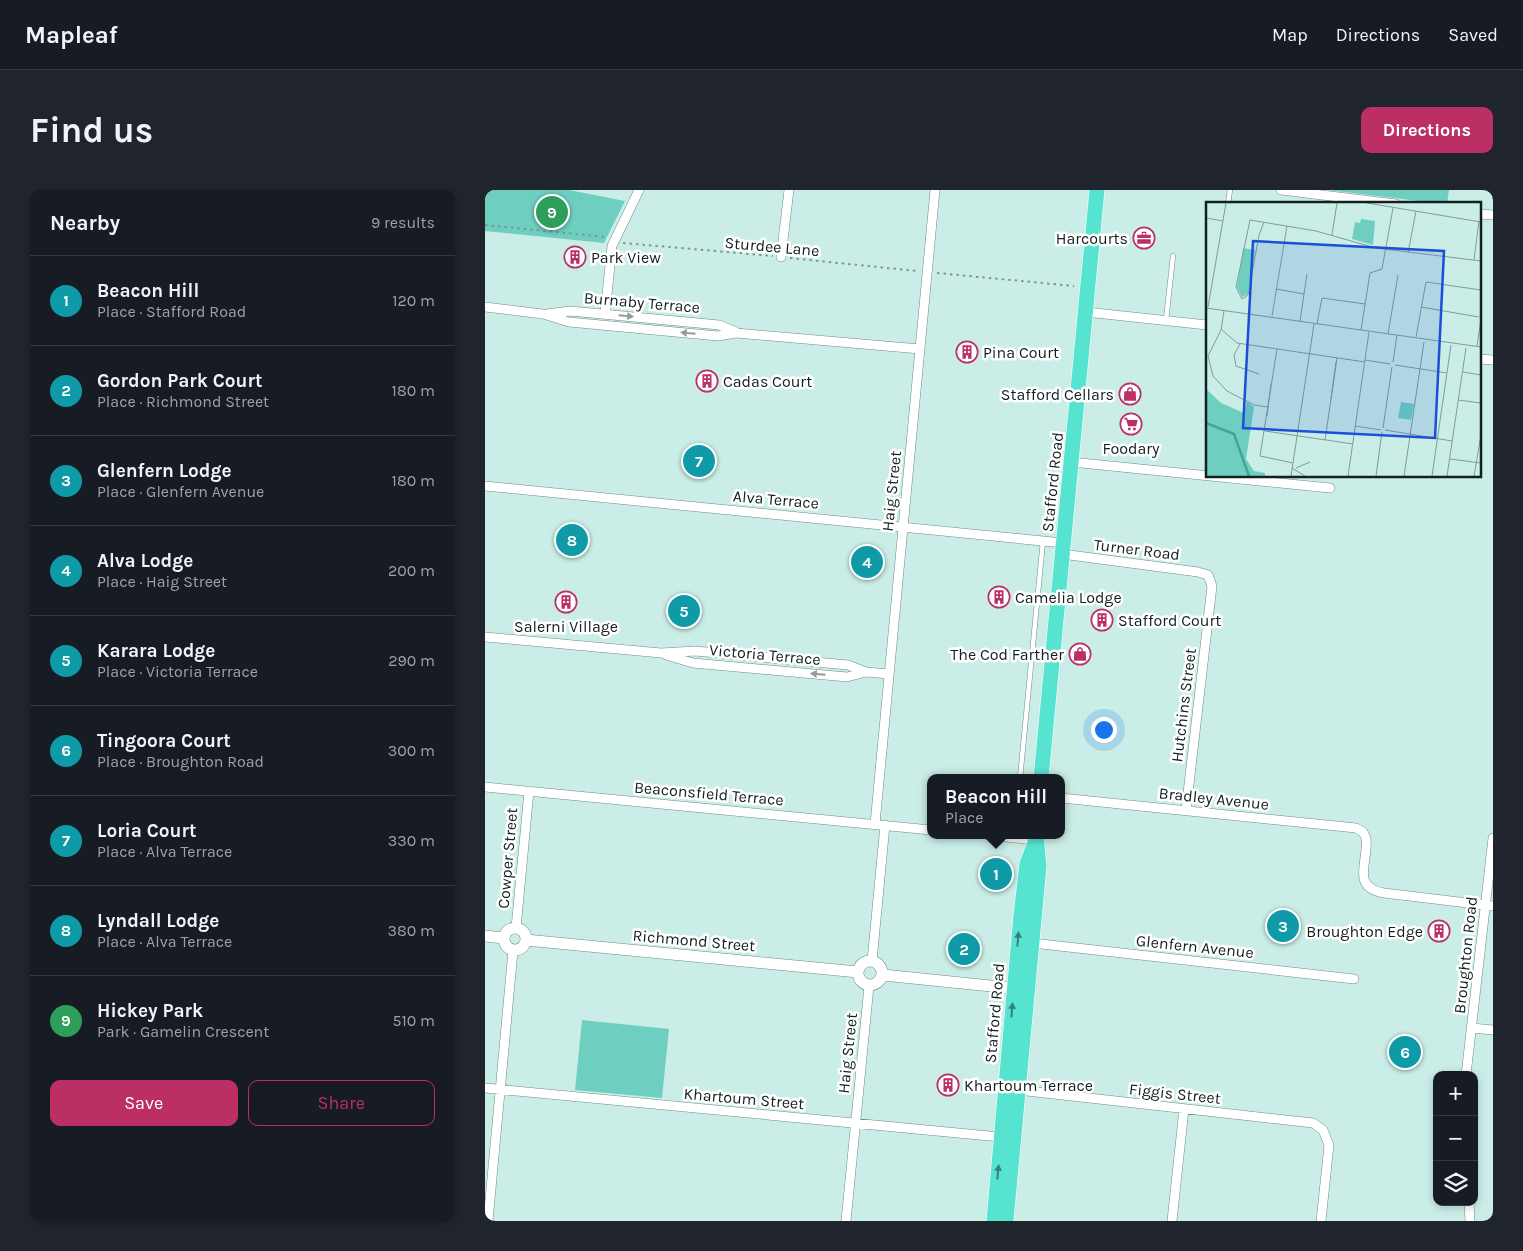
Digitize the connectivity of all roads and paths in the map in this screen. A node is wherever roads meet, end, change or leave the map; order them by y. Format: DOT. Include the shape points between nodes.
graph roads {
  1 [pos="639,190"];
  2 [pos="789,190"];
  3 [pos="935,190"];
  4 [pos="1097,190"];
  5 [pos="1281,190"];
  6 [pos="1380,202"];
  7 [pos="485,225"];
  8 [pos="614,240"];
  9 [pos="1173,256"];
  10 [pos="781,257"];
  11 [pos="927,272"];
  12 [pos="1074,286"];
  13 [pos="485,307"];
  14 [pos="1086,312"];
  15 [pos="543,314"];
  16 [pos="605,314"];
  17 [pos="1166,320"];
  18 [pos="1206,325"];
  19 [pos="737,332"];
  20 [pos="920,349"];
  21 [pos="1071,462"];
  22 [pos="1206,476"];
  23 [pos="1224,478"];
  24 [pos="485,486"];
  25 [pos="1330,488"];
  26 [pos="903,527"];
  27 [pos="1043,540"];
  28 [pos="1063,548"];
  29 [pos="1208,575"];
  30 [pos="485,637"];
  31 [pos="889,674"];
  32 [pos="1021,774"];
  33 [pos="1041,774"];
  34 [pos="485,787"];
  35 [pos="529,791"];
  36 [pos="1065,798"];
  37 [pos="1187,810"];
  38 [pos="875,824"];
  39 [pos="885,825"];
  40 [pos="927,830"];
  41 [pos="1493,838"];
  42 [pos="1036,839"];
  43 [pos="1036,839"];
  44 [pos="1489,905"];
  45 [pos="516,928"];
  46 [pos="485,936"];
  47 [pos="503,938"];
  48 [pos="526,940"];
  49 [pos="1032,943"];
  50 [pos="513,951"];
  51 [pos="872,961"];
  52 [pos="858,972"];
  53 [pos="883,975"];
  54 [pos="1354,979"];
  55 [pos="869,986"];
  56 [pos="1021,989"];
  57 [pos="1472,1028"];
  58 [pos="1493,1030"];
  59 [pos="1467,1071"];
  60 [pos="485,1088"];
  61 [pos="500,1089"];
  62 [pos="1018,1090"];
  63 [pos="1184,1109"];
  64 [pos="856,1123"];
  65 [pos="1001,1137"];
  66 [pos="1469,1206"];
  67 [pos="488,1221"];
  68 [pos="846,1221"];
  69 [pos="994,1221"];
  70 [pos="1006,1221"];
  71 [pos="1172,1221"];
  72 [pos="1321,1221"];
  73 [pos="1471,1221"];
  1 -- 8 [label="street"];
  2 -- 10 [label="street"];
  3 -- 11 [label="street, Haig Street"];
  4 -- 14 [label="highway, Stafford Road"];
  5 -- 6 [label="street"];
  7 -- 8 [label="path, Sturdee Lane" via="603,236"];
  8 -- 10 [label="path, Sturdee Lane"];
  8 -- 16 [label="street"];
  9 -- 17 [label="lane"];
  10 -- 11 [label="path, Sturdee Lane"];
  11 -- 12 [label="path, Sturdee Lane"];
  11 -- 20 [label="street, Haig Street"];
  13 -- 15 [label="street, Burnaby Terrace"];
  14 -- 17 [label="street"];
  14 -- 21 [label="highway, Stafford Road"];
  15 -- 16 [label="street, Burnaby Terrace" via="569,310"];
  19 -- 15 [label="street, Burnaby Terrace, one-way" via="718,336 569,322"];
  16 -- 19 [label="street, Burnaby Terrace, one-way" via="719,325"];
  17 -- 18 [label="street"];
  19 -- 20 [label="street, Burnaby Terrace"];
  20 -- 26 [label="street, Haig Street"];
  21 -- 22 [label="street"];
  21 -- 28 [label="highway, Stafford Road"];
  23 -- 25 [label="street"];
  24 -- 26 [label="street, Alva Terrace"];
  26 -- 27 [label="street, Alva Terrace"];
  26 -- 31 [label="street, Haig Street"];
  27 -- 28 [label="street, Alva Terrace"];
  27 -- 32 [label="lane, Stafford Road"];
  28 -- 29 [label="street, Turner Road"];
  28 -- 33 [label="highway, Stafford Road"];
  29 -- 37 [label="street, Hutchins Street" via="1213,586"];
  30 -- 31 [label="street, Victoria Terrace" via="848,665 866,672"];
  31 -- 38 [label="street, Haig Street"];
  34 -- 35 [label="street, Beaconsfield Terrace"];
  35 -- 38 [label="street, Beaconsfield Terrace"];
  35 -- 45 [label="street, Cowper Street"];
  36 -- 37 [label="street, Bradley Avenue"];
  37 -- 44 [label="street, Bradley Avenue" via="1356,828 1363,832 1367,844 1363,879 1370,889"];
  38 -- 39 [label="street, Beaconsfield Terrace"];
  39 -- 40 [label="street, Beaconsfield Terrace"];
  39 -- 51 [label="street"];
  41 -- 44 [label="street, Broughton Road"];
  42 -- 49 [label="highway, Stafford Road" via="1039,866"];
  56 -- 43 [label="highway, Stafford Road, one-way" via="1027,864"];
  44 -- 57 [label="street, Broughton Road"];
  45 -- 47 [label="street" via="509,929"];
  45 -- 48 [label="street" via="525,934"];
  46 -- 47 [label="street"];
  47 -- 50 [label="street" via="505,945"];
  48 -- 50 [label="street" via="523,947"];
  48 -- 52 [label="street, Richmond Street"];
  49 -- 54 [label="street, Glenfern Avenue"];
  49 -- 56 [label="highway, Stafford Road"];
  50 -- 61 [label="street"];
  51 -- 52 [label="street" via="864,962"];
  51 -- 53 [label="street" via="879,964"];
  52 -- 55 [label="street" via="860,980"];
  53 -- 55 [label="street" via="877,984"];
  53 -- 56 [label="street"];
  55 -- 64 [label="street, Haig Street"];
  56 -- 62 [label="highway, Stafford Road"];
  65 -- 56 [label="highway, Stafford Road, one-way"];
  57 -- 58 [label="street"];
  57 -- 59 [label="street, Broughton Road"];
  60 -- 61 [label="street, Khartoum Street"];
  61 -- 64 [label="street, Khartoum Street"];
  61 -- 67 [label="street"];
  62 -- 63 [label="street, Figgis Street"];
  62 -- 70 [label="highway, Stafford Road"];
  63 -- 71 [label="street"];
  63 -- 72 [label="street, Figgis Street" via="1310,1122 1325,1133 1329,1145"];
  64 -- 65 [label="street, Khartoum Street"];
  64 -- 68 [label="street, Haig Street"];
  69 -- 65 [label="highway, Stafford Road, one-way"];
  66 -- 73 [label="street"];
}
